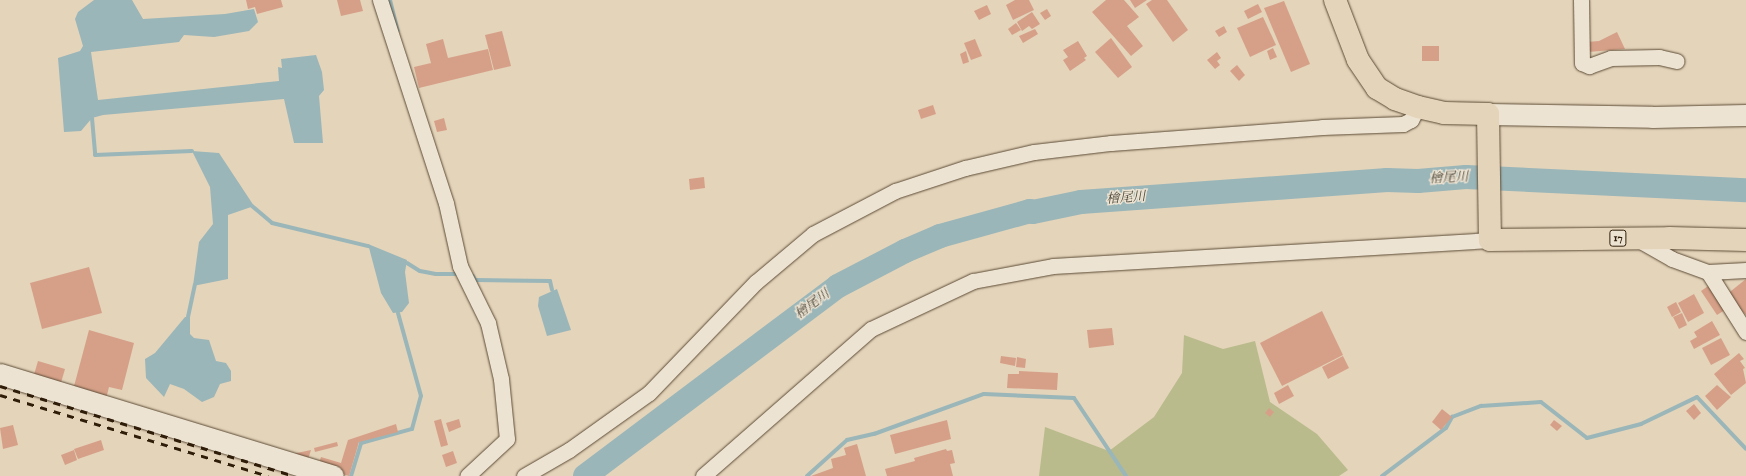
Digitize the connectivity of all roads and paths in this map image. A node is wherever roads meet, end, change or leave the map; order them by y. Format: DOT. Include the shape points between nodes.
graph roads {
  1 [pos="380,0"];
  2 [pos="1335,0"];
  3 [pos="1581,0"];
  4 [pos="1677,61"];
  5 [pos="1418,108"];
  6 [pos="1488,114"];
  7 [pos="1746,115"];
  8 [pos="1635,238"];
  9 [pos="1490,240"];
  10 [pos="1746,240"];
  11 [pos="1746,270"];
  12 [pos="1708,272"];
  13 [pos="1746,332"];
  14 [pos="0,374"];
  15 [pos="333,476"];
  16 [pos="467,476"];
  17 [pos="524,476"];
  18 [pos="702,476"];
  1 -- 16 [label="street" via="446,203 460,266 488,323 501,379 507,439"];
  2 -- 5 [label="main road" via="1358,60 1377,88"];
  3 -- 4 [label="street" via="1582,63 1589,66 1611,58 1659,57"];
  5 -- 6 [label="main road" via="1444,113"];
  5 -- 17 [label="street" via="1411,120 1403,124 1322,127 1111,143 1034,152 965,168 895,191 813,234 756,282 649,393 569,450"];
  6 -- 7 [label="street" via="1652,117"];
  6 -- 9 [label="main road"];
  8 -- 9 [label="main road, 17"];
  8 -- 10 [label="main road, 17"];
  8 -- 12 [label="street" via="1672,259"];
  9 -- 18 [label="street" via="1053,266 973,282 871,329"];
  11 -- 12 [label="street"];
  12 -- 13 [label="street"];
  14 -- 15 [label="street"];
}
